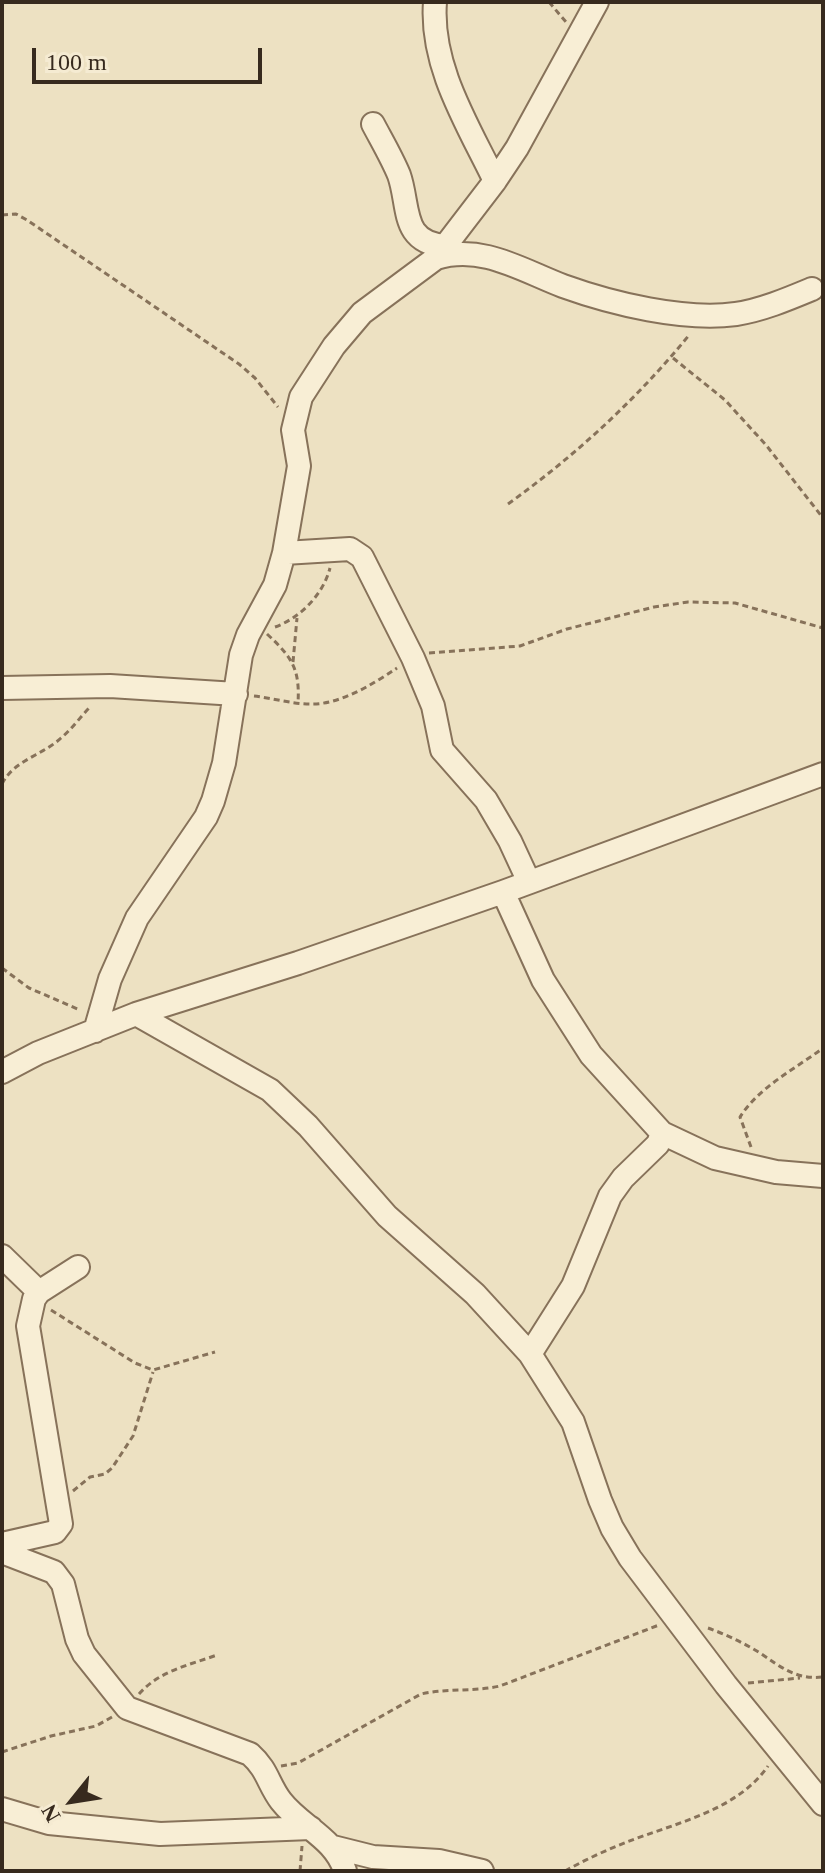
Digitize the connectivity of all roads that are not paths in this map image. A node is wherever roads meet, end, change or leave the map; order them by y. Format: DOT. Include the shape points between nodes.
graph roads {
  1 [pos="435,2"];
  2 [pos="597,2"];
  3 [pos="373,124"];
  4 [pos="495,181"];
  5 [pos="441,252"];
  6 [pos="812,289"];
  7 [pos="284,553"];
  8 [pos="2,688"];
  9 [pos="236,694"];
  10 [pos="823,774"];
  11 [pos="529,882"];
  12 [pos="503,892"];
  13 [pos="136,1014"];
  14 [pos="97,1024"];
  15 [pos="2,1072"];
  16 [pos="662,1133"];
  17 [pos="823,1176"];
  18 [pos="2,1256"];
  19 [pos="78,1267"];
  20 [pos="37,1296"];
  21 [pos="530,1354"];
  22 [pos="2,1544"];
  23 [pos="2,1552"];
  24 [pos="823,1804"];
  25 [pos="2,1809"];
  26 [pos="308,1830"];
  27 [pos="333,1847"];
  28 [pos="345,1871"];
  29 [pos="482,1871"];
  1 -- 4 [label="street" via="438,50"];
  2 -- 4 [label="street"];
  3 -- 5 [label="street" via="398,173 409,224"];
  4 -- 5 [label="street"];
  5 -- 6 [label="street" via="512,264 610,300 705,316 739,313"];
  5 -- 7 [label="street" via="362,313 301,397 293,430 299,466"];
  7 -- 9 [label="street" via="275,585 241,655"];
  7 -- 11 [label="street" via="350,549 362,557 433,706 442,750 486,800"];
  8 -- 9 [label="street" via="110,686"];
  9 -- 14 [label="street" via="213,801 137,918"];
  10 -- 11 [label="street"];
  11 -- 12 [label="street"];
  12 -- 13 [label="street"];
  12 -- 16 [label="street" via="543,980 591,1055"];
  13 -- 14 [label="street"];
  13 -- 21 [label="street" via="270,1090 387,1216 475,1294"];
  14 -- 15 [label="street"];
  16 -- 17 [label="street" via="715,1158"];
  16 -- 21 [label="street" via="610,1196 573,1286"];
  18 -- 20 [label="street"];
  19 -- 20 [label="street"];
  20 -- 22 [label="street" via="28,1326 61,1524 55,1532"];
  21 -- 24 [label="street" via="573,1422 612,1528 630,1558"];
  23 -- 26 [label="street" via="54,1572 63,1584 84,1654 127,1708 250,1754"];
  25 -- 26 [label="street" via="49,1823 160,1834"];
  26 -- 27 [label="street"];
  27 -- 28 [label="street"];
  27 -- 29 [label="street"];
}
